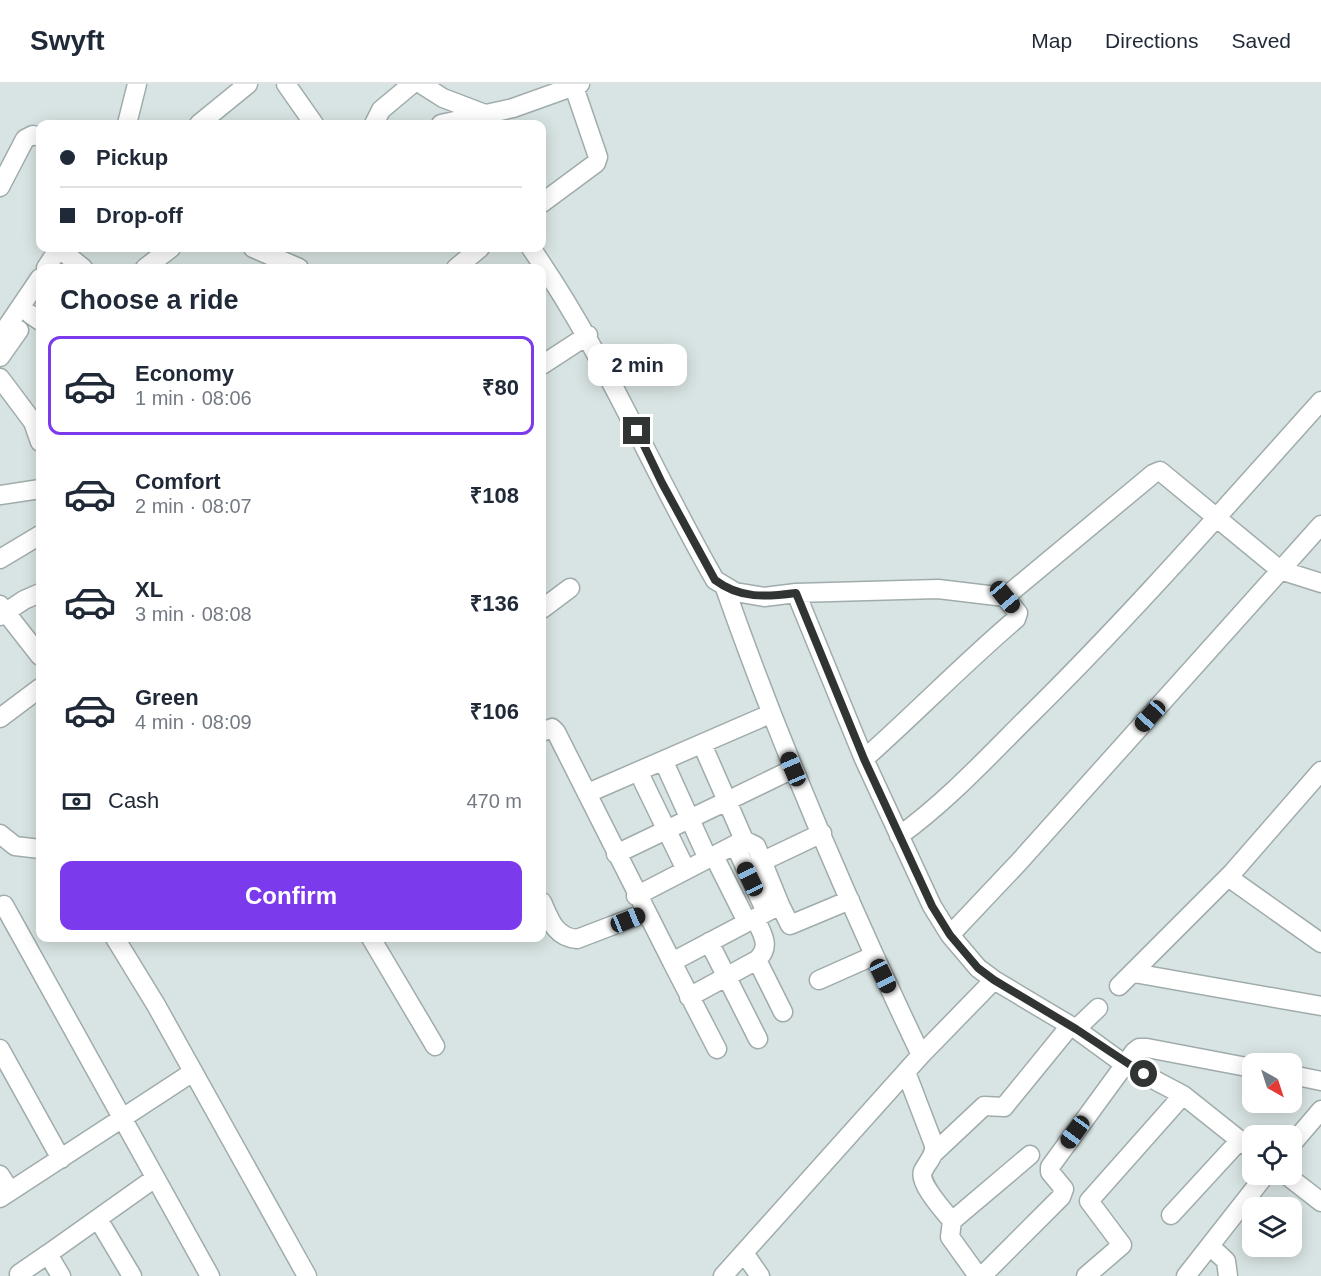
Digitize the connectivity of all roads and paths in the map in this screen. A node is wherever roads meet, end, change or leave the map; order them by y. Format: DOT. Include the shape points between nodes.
graph roads {
  1 [pos="137,84"];
  2 [pos="248,84"];
  3 [pos="286,84"];
  4 [pos="412,84"];
  5 [pos="421,84"];
  6 [pos="576,85"];
  7 [pos="485,114"];
  8 [pos="128,120"];
  9 [pos="204,120"];
  10 [pos="311,120"];
  11 [pos="376,120"];
  12 [pos="459,120"];
  13 [pos="36,136"];
  14 [pos="0,187"];
  15 [pos="546,200"];
  16 [pos="262,252"];
  17 [pos="475,252"];
  18 [pos="64,255"];
  19 [pos="52,264"];
  20 [pos="77,264"];
  21 [pos="289,264"];
  22 [pos="461,264"];
  23 [pos="36,284"];
  24 [pos="548,287"];
  25 [pos="36,312"];
  26 [pos="588,335"];
  27 [pos="0,338"];
  28 [pos="0,357"];
  29 [pos="546,362"];
  30 [pos="0,378"];
  31 [pos="1321,401"];
  32 [pos="36,431"];
  33 [pos="36,490"];
  34 [pos="0,495"];
  35 [pos="1216,518"];
  36 [pos="1321,525"];
  37 [pos="36,537"];
  38 [pos="0,559"];
  39 [pos="1280,570"];
  40 [pos="1321,583"];
  41 [pos="570,588"];
  42 [pos="725,588"];
  43 [pos="796,593"];
  44 [pos="36,595"];
  45 [pos="1005,597"];
  46 [pos="546,606"];
  47 [pos="2,611"];
  48 [pos="36,651"];
  49 [pos="36,691"];
  50 [pos="770,714"];
  51 [pos="0,718"];
  52 [pos="546,730"];
  53 [pos="702,744"];
  54 [pos="864,759"];
  55 [pos="664,762"];
  56 [pos="793,769"];
  57 [pos="1321,771"];
  58 [pos="639,773"];
  59 [pos="588,793"];
  60 [pos="727,801"];
  61 [pos="690,820"];
  62 [pos="666,831"];
  63 [pos="822,833"];
  64 [pos="0,834"];
  65 [pos="899,836"];
  66 [pos="739,842"];
  67 [pos="36,849"];
  68 [pos="616,854"];
  69 [pos="711,857"];
  70 [pos="761,862"];
  71 [pos="686,870"];
  72 [pos="1228,877"];
  73 [pos="636,896"];
  74 [pos="850,900"];
  75 [pos="4,905"];
  76 [pos="546,911"];
  77 [pos="645,913"];
  78 [pos="762,915"];
  79 [pos="950,935"];
  80 [pos="117,942"];
  81 [pos="373,942"];
  82 [pos="709,942"];
  83 [pos="1321,943"];
  84 [pos="873,956"];
  85 [pos="757,960"];
  86 [pos="672,962"];
  87 [pos="1134,973"];
  88 [pos="727,977"];
  89 [pos="819,980"];
  90 [pos="994,980"];
  91 [pos="1119,987"];
  92 [pos="689,997"];
  93 [pos="1321,1006"];
  94 [pos="1098,1008"];
  95 [pos="783,1012"];
  96 [pos="1073,1027"];
  97 [pos="758,1039"];
  98 [pos="435,1046"];
  99 [pos="0,1049"];
  100 [pos="717,1049"];
  101 [pos="921,1055"];
  102 [pos="1124,1064"];
  103 [pos="1242,1066"];
  104 [pos="193,1072"];
  105 [pos="906,1072"];
  106 [pos="1302,1077"];
  107 [pos="1321,1081"];
  108 [pos="1183,1095"];
  109 [pos="1321,1110"];
  110 [pos="122,1119"];
  111 [pos="1302,1132"];
  112 [pos="1242,1142"];
  113 [pos="1242,1149"];
  114 [pos="934,1152"];
  115 [pos="1030,1155"];
  116 [pos="61,1159"];
  117 [pos="0,1175"];
  118 [pos="155,1178"];
  119 [pos="1257,1185"];
  120 [pos="1299,1185"];
  121 [pos="5,1195"];
  122 [pos="1321,1202"];
  123 [pos="1171,1215"];
  124 [pos="98,1219"];
  125 [pos="952,1221"];
  126 [pos="1210,1246"];
  127 [pos="744,1253"];
  128 [pos="48,1254"];
  129 [pos="19,1274"];
  130 [pos="61,1276"];
  131 [pos="132,1276"];
  132 [pos="210,1276"];
  133 [pos="307,1276"];
  134 [pos="723,1276"];
  135 [pos="760,1276"];
  136 [pos="980,1276"];
  137 [pos="1086,1276"];
  138 [pos="1186,1276"];
  139 [pos="1228,1276"];
  1 -- 8 [label="street"];
  2 -- 9 [label="street"];
  3 -- 10 [label="street"];
  4 -- 11 [label="street" via="381,110"];
  5 -- 7 [label="street" via="443,98"];
  6 -- 7 [label="street"];
  6 -- 15 [label="street" via="598,157 596,163"];
  7 -- 12 [label="street"];
  13 -- 14 [label="street" via="25,139"];
  16 -- 21 [label="street"];
  17 -- 22 [label="street"];
  18 -- 19 [label="street"];
  18 -- 20 [label="street"];
  23 -- 27 [label="street"];
  24 -- 26 [label="street"];
  25 -- 28 [label="street"];
  26 -- 29 [label="street"];
  26 -- 42 [label="street" via="673,503 715,580"];
  30 -- 32 [label="street"];
  31 -- 35 [label="street"];
  33 -- 34 [label="street"];
  35 -- 39 [label="street"];
  35 -- 45 [label="street" via="1160,471"];
  35 -- 65 [label="street" via="1054,692 933,811"];
  36 -- 39 [label="street"];
  37 -- 38 [label="street"];
  39 -- 40 [label="street"];
  39 -- 79 [label="street"];
  41 -- 46 [label="street"];
  42 -- 43 [label="street" via="764,597"];
  42 -- 50 [label="street"];
  43 -- 45 [label="street" via="938,589"];
  43 -- 54 [label="street"];
  44 -- 47 [label="street"];
  45 -- 54 [label="street" via="1018,613 1016,619"];
  47 -- 48 [label="street"];
  49 -- 51 [label="street"];
  50 -- 53 [label="street"];
  50 -- 56 [label="street"];
  52 -- 59 [label="street" via="552,728 556,732"];
  53 -- 55 [label="street"];
  53 -- 60 [label="street"];
  54 -- 65 [label="street"];
  55 -- 58 [label="street"];
  55 -- 61 [label="street"];
  56 -- 60 [label="street"];
  56 -- 63 [label="street"];
  57 -- 72 [label="street"];
  58 -- 59 [label="street"];
  58 -- 62 [label="street"];
  59 -- 68 [label="street"];
  60 -- 61 [label="street"];
  60 -- 66 [label="street"];
  61 -- 62 [label="street"];
  61 -- 69 [label="street"];
  62 -- 68 [label="street"];
  62 -- 71 [label="street"];
  63 -- 70 [label="street"];
  63 -- 74 [label="street"];
  64 -- 67 [label="street" via="15,846"];
  65 -- 79 [label="street"];
  66 -- 69 [label="street"];
  66 -- 70 [label="street" via="756,846"];
  66 -- 78 [label="street"];
  68 -- 73 [label="street"];
  69 -- 71 [label="street"];
  69 -- 78 [label="street"];
  70 -- 78 [label="street"];
  71 -- 73 [label="street"];
  72 -- 83 [label="street"];
  72 -- 87 [label="street"];
  73 -- 77 [label="street"];
  74 -- 78 [label="street" via="790,925"];
  74 -- 84 [label="street"];
  75 -- 110 [label="street"];
  76 -- 77 [label="street" via="554,928 568,939"];
  77 -- 86 [label="street"];
  78 -- 82 [label="street"];
  78 -- 85 [label="street" via="766,949"];
  79 -- 90 [label="street" via="978,968"];
  80 -- 104 [label="street"];
  81 -- 98 [label="street"];
  82 -- 86 [label="street"];
  82 -- 88 [label="street"];
  84 -- 89 [label="street"];
  84 -- 101 [label="street"];
  85 -- 88 [label="street"];
  85 -- 95 [label="street"];
  86 -- 92 [label="street"];
  87 -- 91 [label="street"];
  87 -- 93 [label="street"];
  88 -- 92 [label="street"];
  88 -- 97 [label="street"];
  90 -- 96 [label="street"];
  90 -- 101 [label="street"];
  92 -- 100 [label="street"];
  94 -- 96 [label="street"];
  96 -- 102 [label="street"];
  96 -- 114 [label="street" via="1004,1107 984,1107"];
  99 -- 116 [label="street"];
  101 -- 105 [label="street"];
  102 -- 103 [label="street" via="1139,1048 1147,1048"];
  102 -- 108 [label="street"];
  102 -- 136 [label="street" via="1050,1167 1064,1189 1061,1197"];
  104 -- 110 [label="street"];
  104 -- 133 [label="street"];
  105 -- 114 [label="street" via="932,1136"];
  105 -- 127 [label="street"];
  106 -- 107 [label="street"];
  108 -- 112 [label="street"];
  108 -- 137 [label="street" via="1089,1201 1122,1245"];
  109 -- 111 [label="street"];
  110 -- 116 [label="street"];
  110 -- 118 [label="street"];
  113 -- 123 [label="street"];
  114 -- 125 [label="street" via="921,1178"];
  115 -- 125 [label="street"];
  116 -- 121 [label="street"];
  117 -- 121 [label="street"];
  118 -- 124 [label="street"];
  118 -- 132 [label="street"];
  119 -- 126 [label="street"];
  120 -- 122 [label="street"];
  124 -- 128 [label="street"];
  124 -- 131 [label="street"];
  125 -- 136 [label="street" via="950,1237"];
  126 -- 138 [label="street"];
  126 -- 139 [label="street" via="1226,1261"];
  127 -- 134 [label="street"];
  127 -- 135 [label="street"];
  128 -- 129 [label="street"];
  128 -- 130 [label="street"];
}
